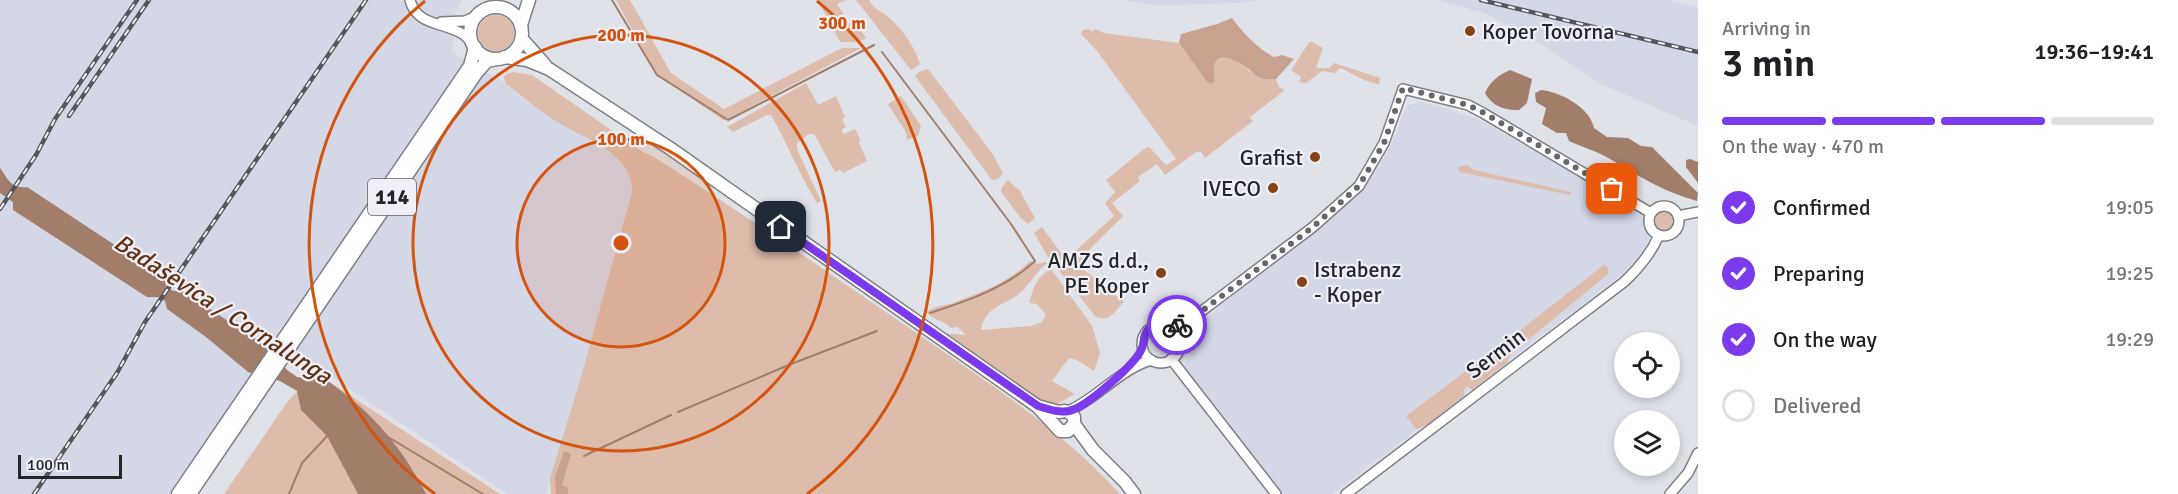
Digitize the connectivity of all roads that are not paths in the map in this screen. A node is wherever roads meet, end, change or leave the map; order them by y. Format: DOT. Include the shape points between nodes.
graph roads {
  1 [pos="410,0"];
  2 [pos="521,0"];
  3 [pos="529,0"];
  4 [pos="502,8"];
  5 [pos="477,16"];
  6 [pos="435,22"];
  7 [pos="521,25"];
  8 [pos="522,39"];
  9 [pos="473,44"];
  10 [pos="501,58"];
  11 [pos="549,69"];
  12 [pos="1698,212"];
  13 [pos="1652,213"];
  14 [pos="1678,216"];
  15 [pos="1659,235"];
  16 [pos="1194,317"];
  17 [pos="1171,328"];
  18 [pos="1179,338"];
  19 [pos="289,341"];
  20 [pos="1142,348"];
  21 [pos="1171,359"];
  22 [pos="1151,360"];
  23 [pos="1123,373"];
  24 [pos="259,384"];
  25 [pos="1066,421"];
  26 [pos="1698,453"];
  27 [pos="178,494"];
  28 [pos="190,494"];
  29 [pos="1134,494"];
  30 [pos="1276,494"];
  31 [pos="1346,494"];
  32 [pos="1670,494"];
  1 -- 6 [label="street" via="416,14"];
  2 -- 4 [label="main road"];
  3 -- 7 [label="main road"];
  4 -- 5 [label="main road" via="491,8"];
  4 -- 7 [label="main road" via="514,14"];
  5 -- 6 [label="street" via="465,21"];
  5 -- 9 [label="main road, 114" via="472,26"];
  6 -- 9 [label="street" via="460,32"];
  7 -- 8 [label="main road"];
  8 -- 10 [label="main road, 114" via="516,50"];
  8 -- 11 [label="main road"];
  9 -- 10 [label="main road" via="484,56"];
  9 -- 19 [label="main road, 114" via="470,66"];
  10 -- 11 [label="main road" via="530,60"];
  10 -- 19 [label="main road, 114" via="487,61 477,72"];
  11 -- 25 [label="main road" via="671,149 1038,406"];
  12 -- 14 [label="street"];
  13 -- 14 [label="street" via="1664,206"];
  13 -- 15 [label="street" via="1650,224"];
  13 -- 16 [label="street" via="1484,113 1403,88 1384,143 1359,186 1313,227"];
  14 -- 15 [label="street" via="1678,227 1673,233"];
  15 -- 31 [label="street, Sermin" via="1650,253 1624,282"];
  16 -- 17 [label="street"];
  16 -- 18 [label="street"];
  17 -- 18 [label="street"];
  17 -- 20 [label="street" via="1151,328"];
  18 -- 21 [label="street" via="1179,350"];
  19 -- 24 [label="main road, 114"];
  20 -- 22 [label="street"];
  20 -- 23 [label="street"];
  21 -- 22 [label="street" via="1161,363"];
  21 -- 30 [label="street"];
  22 -- 23 [label="street"];
  23 -- 25 [label="street"];
  24 -- 27 [label="main road, 114"];
  24 -- 28 [label="main road, 114"];
  25 -- 29 [label="main road"];
  26 -- 32 [label="street" via="1688,473"];
}
